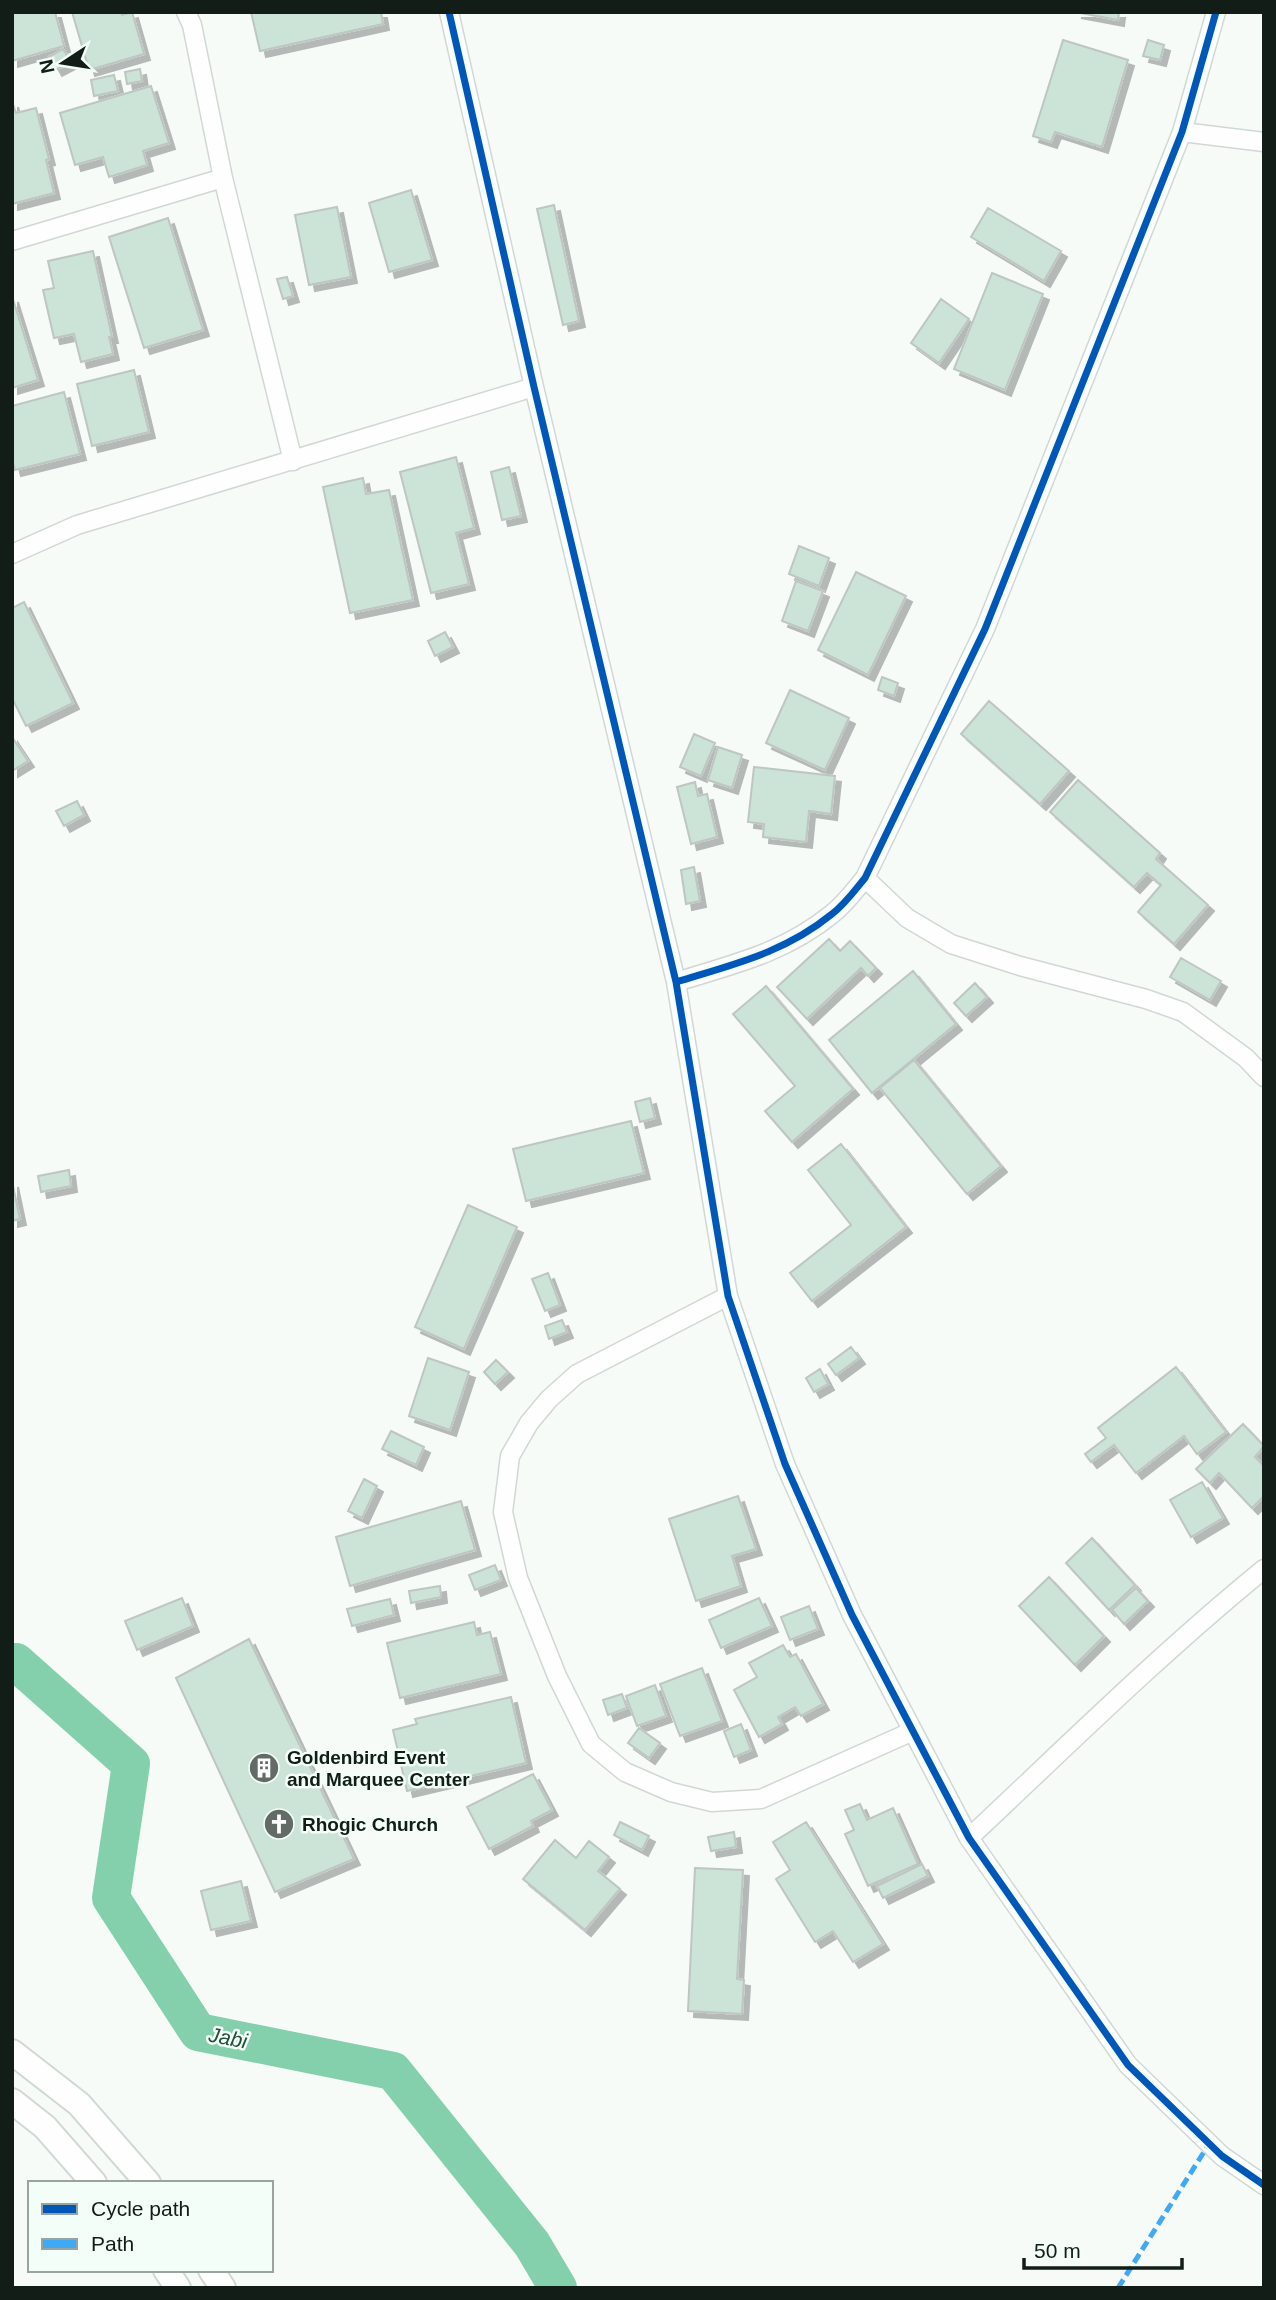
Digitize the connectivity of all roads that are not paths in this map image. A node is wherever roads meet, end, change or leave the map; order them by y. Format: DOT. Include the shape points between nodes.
graph roads {
  1 [pos="186,12"];
  2 [pos="449,12"];
  3 [pos="1216,12"];
  4 [pos="1182,132"];
  5 [pos="1264,142"];
  6 [pos="223,178"];
  7 [pos="12,241"];
  8 [pos="534,387"];
  9 [pos="293,461"];
  10 [pos="12,554"];
  11 [pos="865,878"];
  12 [pos="676,982"];
  13 [pos="1264,1077"];
  14 [pos="729,1296"];
  15 [pos="1264,1569"];
  16 [pos="913,1731"];
  17 [pos="969,1839"];
  18 [pos="12,2052"];
  19 [pos="12,2101"];
  20 [pos="92,2181"];
  21 [pos="146,2181"];
  22 [pos="1264,2185"];
  23 [pos="167,2272"];
  24 [pos="212,2272"];
  25 [pos="178,2288"];
  26 [pos="223,2288"];
  1 -- 6 [label="street"];
  2 -- 8 [label="street"];
  3 -- 4 [label="street"];
  4 -- 5 [label="street"];
  4 -- 11 [label="street" via="985,629"];
  6 -- 7 [label="street"];
  6 -- 9 [label="street"];
  8 -- 9 [label="street"];
  8 -- 12 [label="street"];
  9 -- 10 [label="street" via="77,525"];
  11 -- 12 [label="street" via="835,913 798,939 766,955"];
  11 -- 13 [label="street" via="906,918 951,944 1183,1012 1246,1058"];
  12 -- 14 [label="street"];
  14 -- 16 [label="street" via="785,1464 852,1615"];
  14 -- 16 [label="street" via="577,1374 529,1423 510,1455 503,1512 518,1578 557,1676 591,1744 625,1772 712,1802 761,1799"];
  15 -- 17 [label="street" via="1129,1687"];
  16 -- 17 [label="street"];
  17 -- 22 [label="street" via="1128,2066 1222,2156"];
  18 -- 21 [label="street" via="79,2104"];
  19 -- 20 [label="street" via="45,2127"];
  23 -- 25 [label="street"];
  24 -- 26 [label="street"];
}
